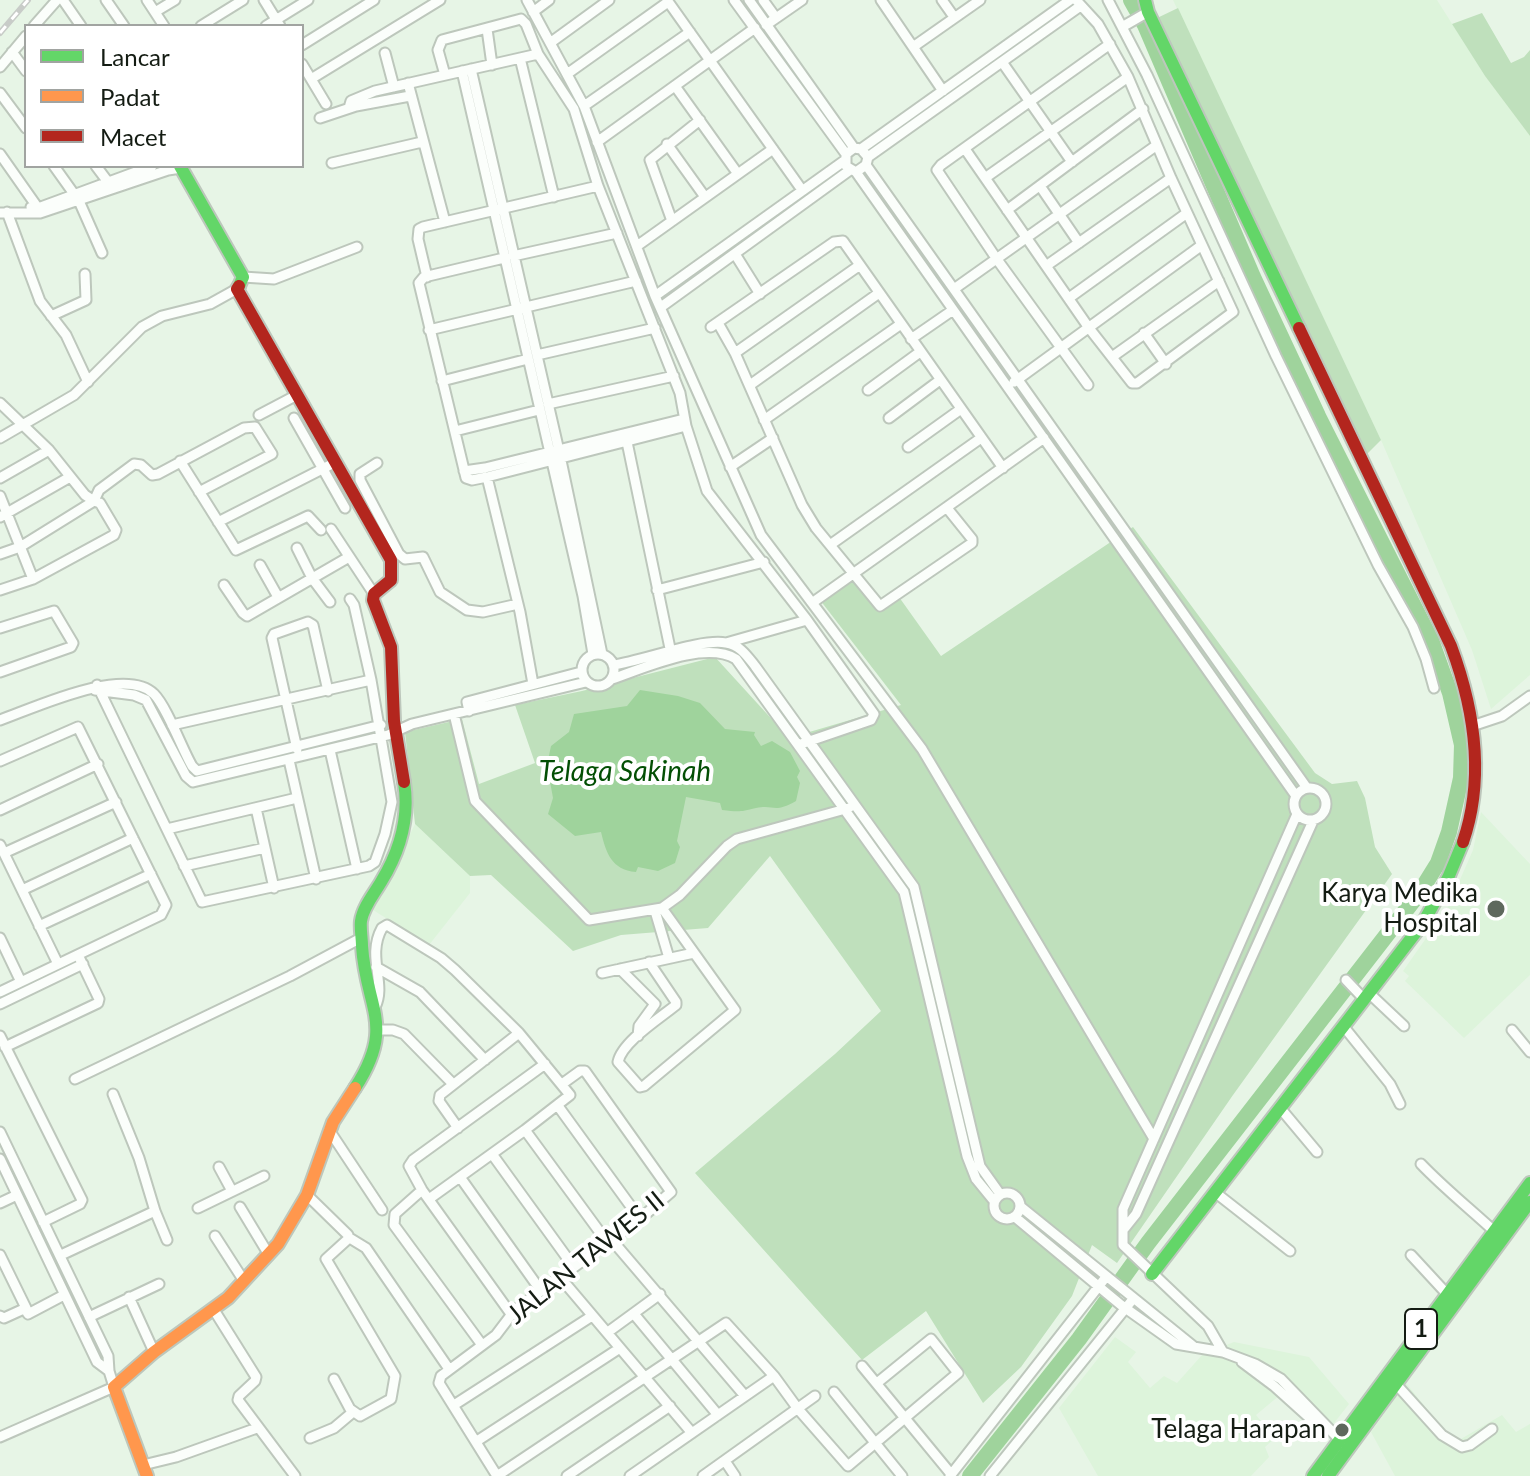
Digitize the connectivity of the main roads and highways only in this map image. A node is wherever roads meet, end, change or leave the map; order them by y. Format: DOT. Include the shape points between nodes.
graph roads {
  1 [pos="1145,9"];
  2 [pos="181,168"];
  3 [pos="1530,1183"];
  4 [pos="1530,1202"];
  5 [pos="1149,1271"];
  6 [pos="145,1470"];
  7 [pos="1313,1476"];
  8 [pos="1328,1476"];
  1 -- 5 [label="main road" via="1451,646 1465,682 1474,776 1459,853 1423,923 1216,1193"];
  2 -- 6 [label="main road" via="243,277 237,289 391,560 391,580 374,594 374,606 391,647 395,727 407,801 400,844 361,921 367,986 378,1030 371,1060 329,1130 307,1195 269,1255 214,1310 114,1387"];
  3 -- 7 [label="main road, 1"];
  4 -- 8 [label="main road, 1"];
}
